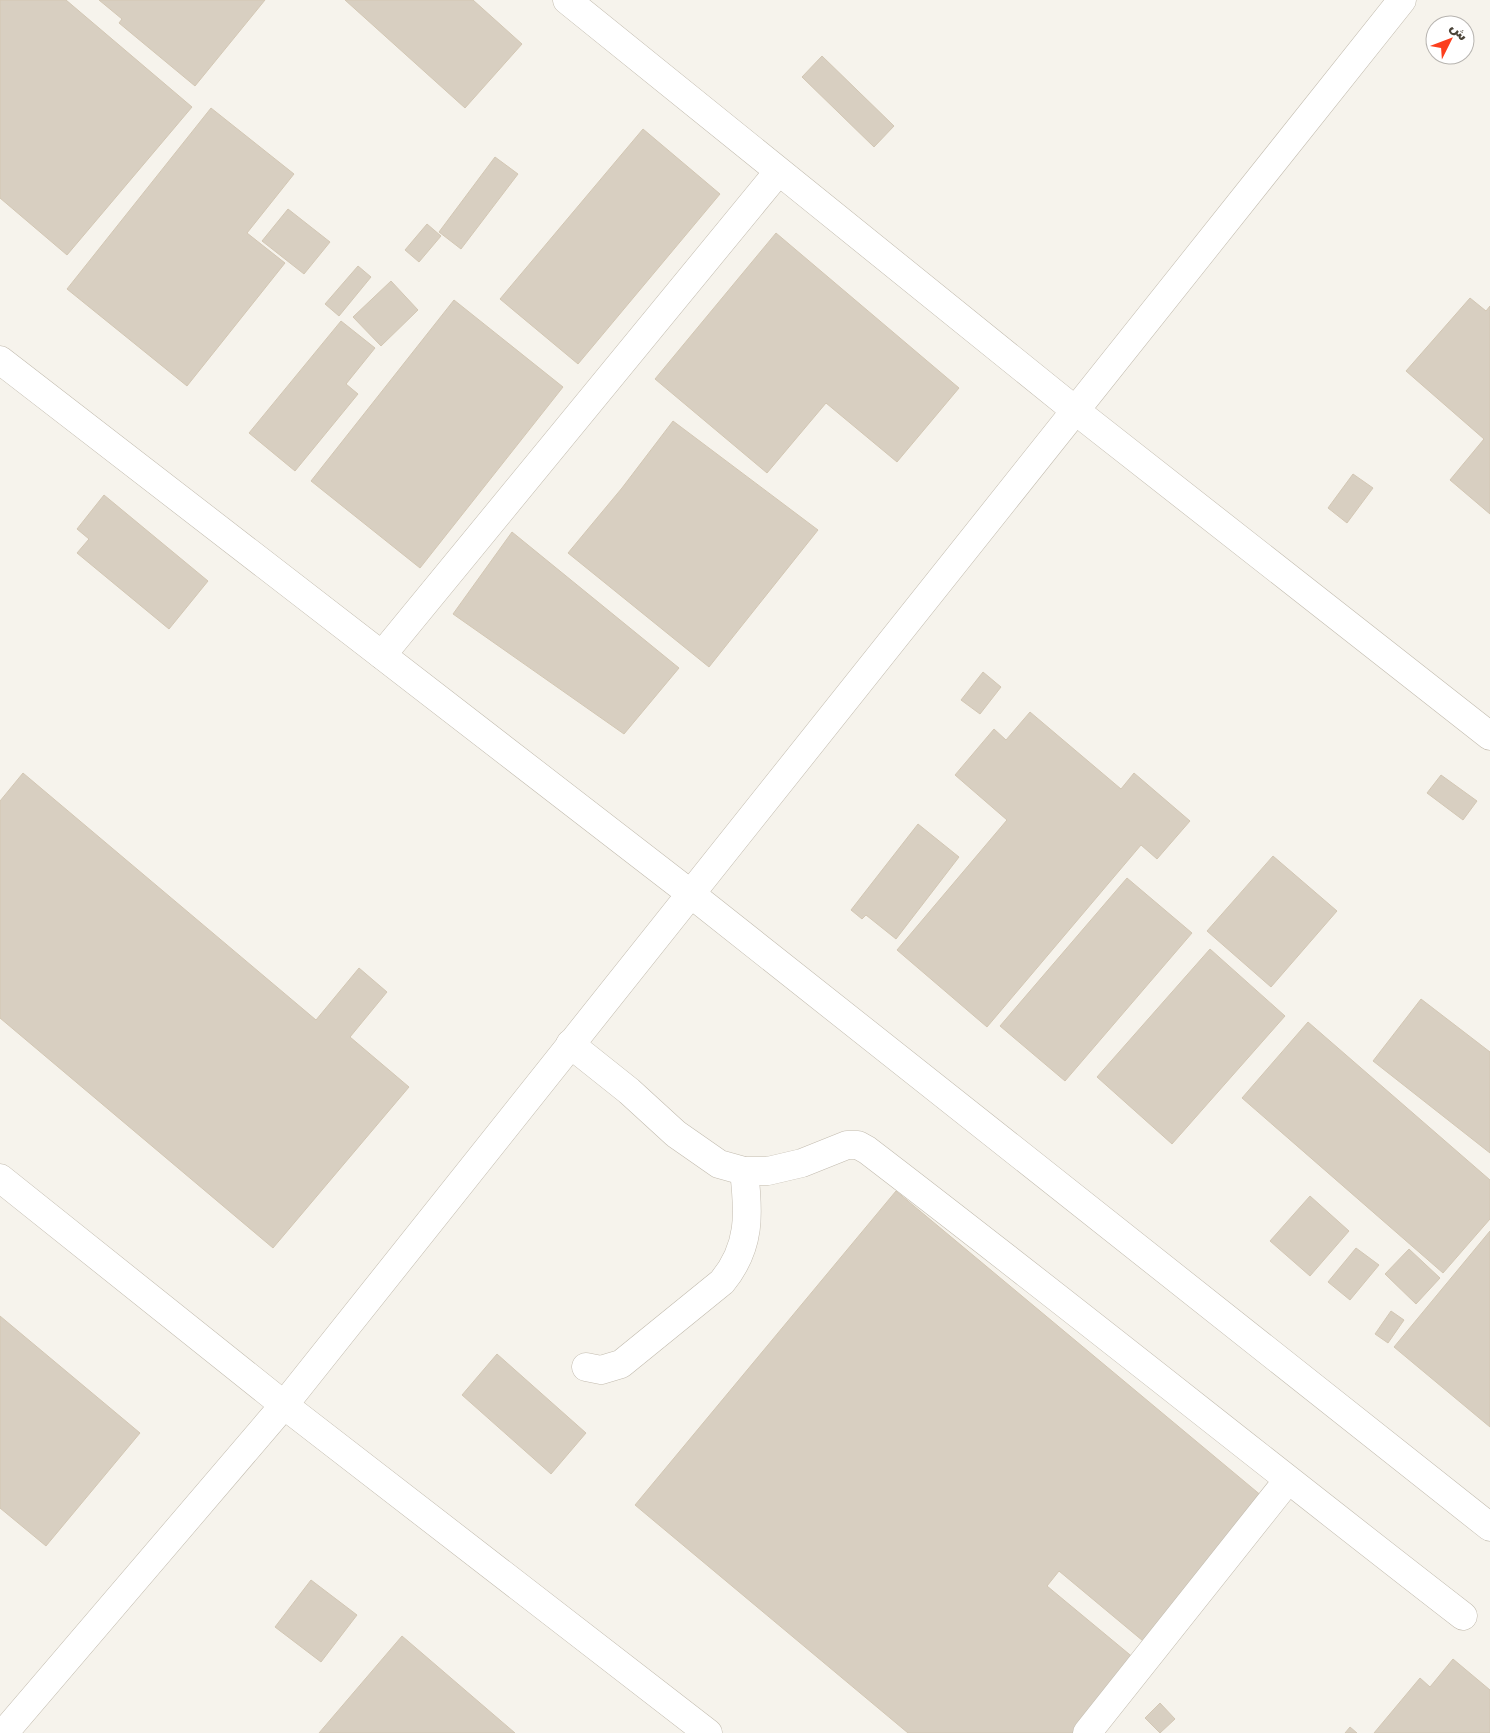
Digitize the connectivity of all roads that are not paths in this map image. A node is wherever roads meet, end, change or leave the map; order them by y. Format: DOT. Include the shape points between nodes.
graph roads {
  1 [pos="567,0"];
  2 [pos="1402,0"];
  3 [pos="778,172"];
  4 [pos="0,360"];
  5 [pos="1076,411"];
  6 [pos="382,655"];
  7 [pos="1490,736"];
  8 [pos="691,894"];
  9 [pos="570,1044"];
  10 [pos="744,1171"];
  11 [pos="0,1178"];
  12 [pos="586,1367"];
  13 [pos="284,1404"];
  14 [pos="1288,1480"];
  15 [pos="1490,1527"];
  16 [pos="1463,1616"];
  17 [pos="4,1733"];
  18 [pos="708,1733"];
  19 [pos="1087,1733"];
  1 -- 3 [label="street"];
  2 -- 5 [label="street"];
  3 -- 5 [label="street"];
  3 -- 6 [label="street"];
  4 -- 6 [label="street"];
  5 -- 7 [label="street"];
  5 -- 8 [label="street"];
  6 -- 8 [label="street"];
  8 -- 9 [label="street"];
  8 -- 15 [label="street"];
  9 -- 10 [label="street" via="676,1134 719,1164"];
  9 -- 13 [label="street"];
  10 -- 12 [label="street" via="748,1208 744,1239 733,1268 722,1282 622,1364 601,1370"];
  10 -- 14 [label="street" via="768,1171 802,1163 847,1145 858,1145 867,1150"];
  11 -- 13 [label="street"];
  13 -- 17 [label="street"];
  13 -- 18 [label="street"];
  14 -- 16 [label="street"];
  14 -- 19 [label="street"];
}
